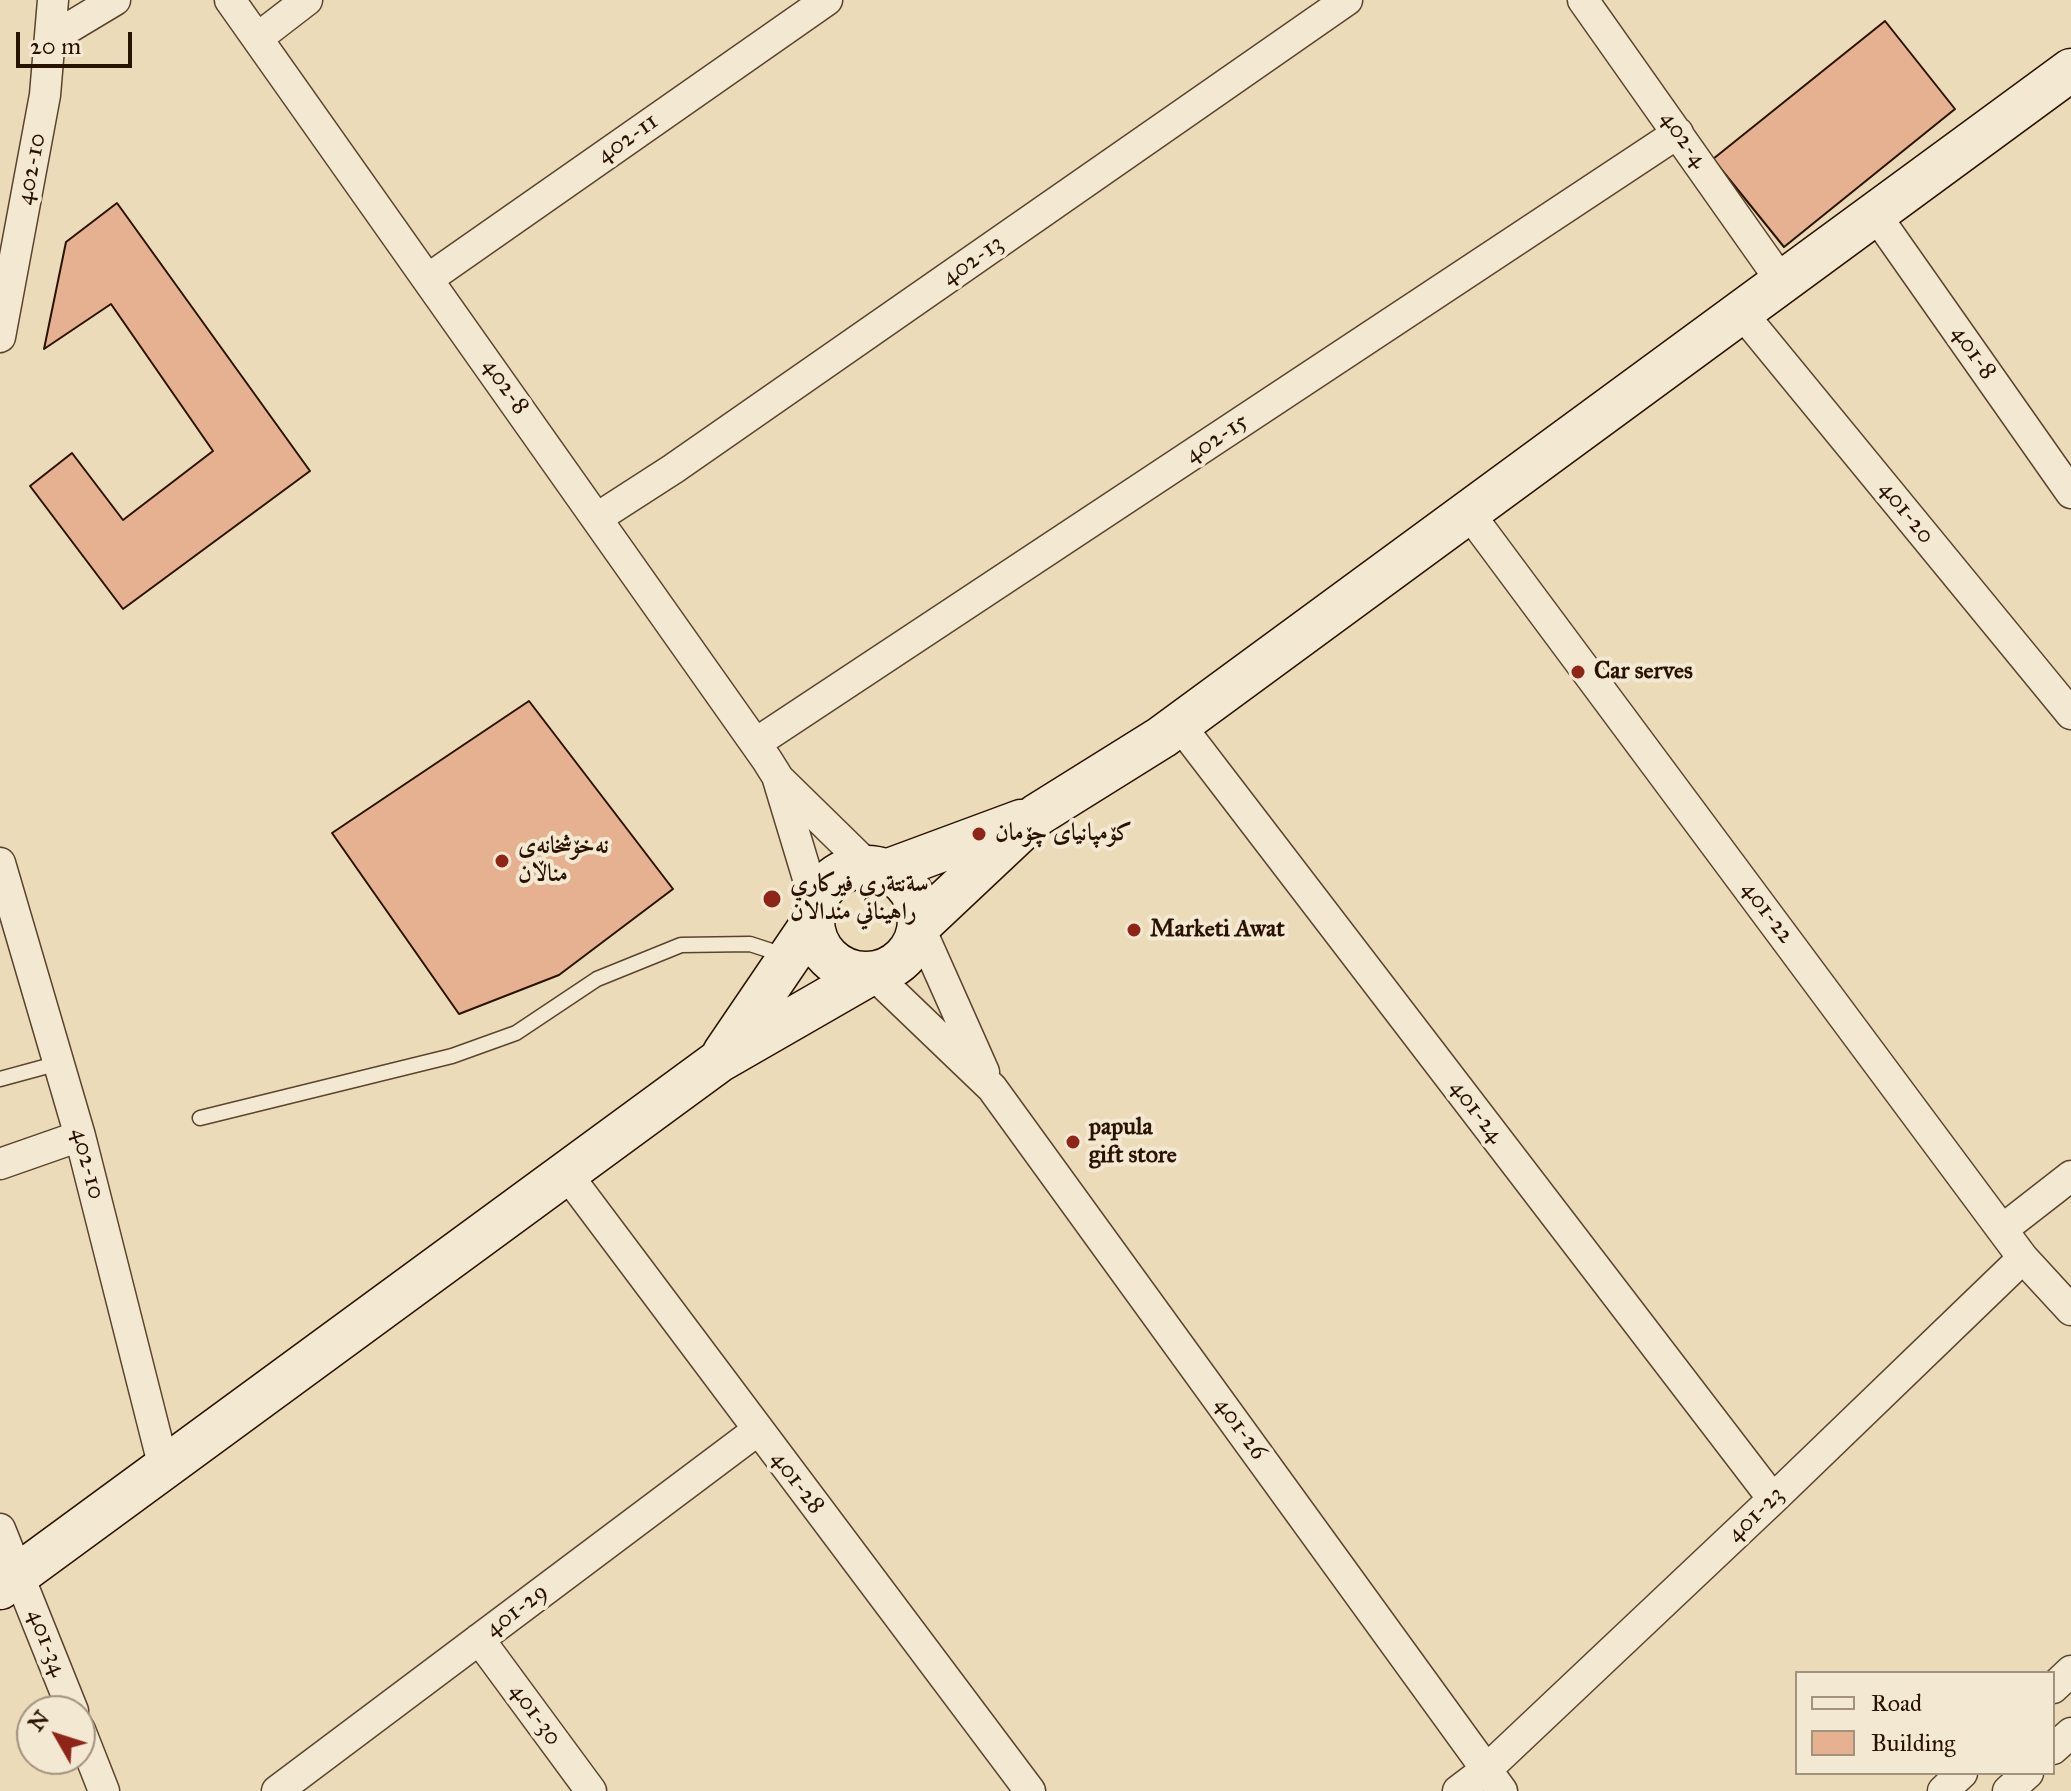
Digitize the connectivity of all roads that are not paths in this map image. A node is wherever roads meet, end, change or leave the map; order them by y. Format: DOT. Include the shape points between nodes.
graph roads {
  1 [pos="53,0"];
  2 [pos="115,0"];
  3 [pos="230,0"];
  4 [pos="307,0"];
  5 [pos="827,0"];
  6 [pos="1347,0"];
  7 [pos="1583,0"];
  8 [pos="259,37"];
  9 [pos="50,39"];
  10 [pos="2071,70"];
  11 [pos="1678,133"];
  12 [pos="1875,214"];
  13 [pos="428,279"];
  14 [pos="1782,282"];
  15 [pos="1741,312"];
  16 [pos="0,337"];
  17 [pos="2071,493"];
  18 [pos="1468,512"];
  19 [pos="597,518"];
  20 [pos="2071,714"];
  21 [pos="1179,724"];
  22 [pos="756,743"];
  23 [pos="777,776"];
  24 [pos="1037,815"];
  25 [pos="0,863"];
  26 [pos="877,869"];
  27 [pos="814,913"];
  28 [pos="919,926"];
  29 [pos="790,956"];
  30 [pos="872,973"];
  31 [pos="719,1061"];
  32 [pos="59,1063"];
  33 [pos="0,1079"];
  34 [pos="992,1088"];
  35 [pos="200,1118"];
  36 [pos="80,1136"];
  37 [pos="0,1164"];
  38 [pos="566,1173"];
  39 [pos="2071,1176"];
  40 [pos="2003,1229"];
  41 [pos="2023,1258"];
  42 [pos="2071,1310"];
  43 [pos="758,1430"];
  44 [pos="164,1468"];
  45 [pos="1773,1499"];
  46 [pos="0,1529"];
  47 [pos="9,1581"];
  48 [pos="479,1639"];
  49 [pos="2071,1671"];
  50 [pos="2055,1686"];
  51 [pos="65,1695"];
  52 [pos="2071,1733"];
  53 [pos="2055,1747"];
  54 [pos="96,1771"];
  55 [pos="1960,1775"];
  56 [pos="2026,1775"];
  57 [pos="1495,1780"];
  58 [pos="104,1791"];
  59 [pos="277,1791"];
  60 [pos="591,1791"];
  61 [pos="1030,1791"];
  62 [pos="1458,1791"];
  63 [pos="1943,1791"];
  64 [pos="2008,1791"];
  1 -- 9 [label="street, 402-10"];
  2 -- 9 [label="street"];
  3 -- 8 [label="street, 402-8"];
  4 -- 8 [label="street"];
  5 -- 13 [label="street, 402-11"];
  6 -- 19 [label="street, 402-13"];
  7 -- 11 [label="street, 402-4"];
  8 -- 13 [label="street, 402-8"];
  9 -- 16 [label="street, 402-10" via="45,95"];
  10 -- 12 [label="street"];
  11 -- 14 [label="street, 402-4"];
  11 -- 22 [label="street, 402-15"];
  12 -- 14 [label="street"];
  12 -- 17 [label="street, 401-8"];
  13 -- 19 [label="street, 402-8"];
  14 -- 15 [label="street"];
  15 -- 18 [label="street"];
  15 -- 20 [label="street, 401-20"];
  18 -- 21 [label="street"];
  18 -- 40 [label="street, 401-22"];
  19 -- 22 [label="street, 402-8"];
  21 -- 24 [label="street"];
  21 -- 45 [label="street, 401-24"];
  22 -- 23 [label="street, 402-8"];
  23 -- 26 [label="street"];
  23 -- 27 [label="street"];
  24 -- 26 [label="street"];
  24 -- 28 [label="street"];
  25 -- 32 [label="street, 402-10"];
  26 -- 27 [label="street" via="851,869 836,877 823,889"];
  26 -- 28 [label="street" via="901,879 912,892"];
  27 -- 29 [label="street"];
  27 -- 30 [label="street" via="816,939 825,954 855,973"];
  28 -- 30 [label="street" via="904,958"];
  28 -- 34 [label="street"];
  29 -- 31 [label="street"];
  29 -- 35 [label="lane" via="750,944 681,945 597,979 516,1033 478,1047"];
  30 -- 31 [label="street"];
  30 -- 34 [label="street"];
  31 -- 38 [label="street"];
  32 -- 33 [label="lane"];
  32 -- 36 [label="street, 402-10"];
  34 -- 57 [label="street, 401-26"];
  36 -- 37 [label="street"];
  36 -- 44 [label="street, 402-10"];
  38 -- 43 [label="street, 401-28"];
  38 -- 44 [label="street"];
  39 -- 40 [label="street"];
  40 -- 41 [label="street, 401-22"];
  41 -- 42 [label="street, 401-22"];
  41 -- 45 [label="street, 401-23"];
  43 -- 48 [label="street, 401-29"];
  43 -- 61 [label="street, 401-28"];
  44 -- 47 [label="street"];
  45 -- 57 [label="street, 401-23"];
  46 -- 47 [label="street, 401-34"];
  47 -- 51 [label="street, 401-34"];
  48 -- 59 [label="street, 401-29"];
  48 -- 60 [label="street, 401-30"];
  49 -- 50 [label="street"];
  52 -- 53 [label="street"];
  54 -- 58 [label="street"];
  55 -- 63 [label="street"];
  56 -- 64 [label="street"];
  57 -- 62 [label="street, 401-23"];
}
